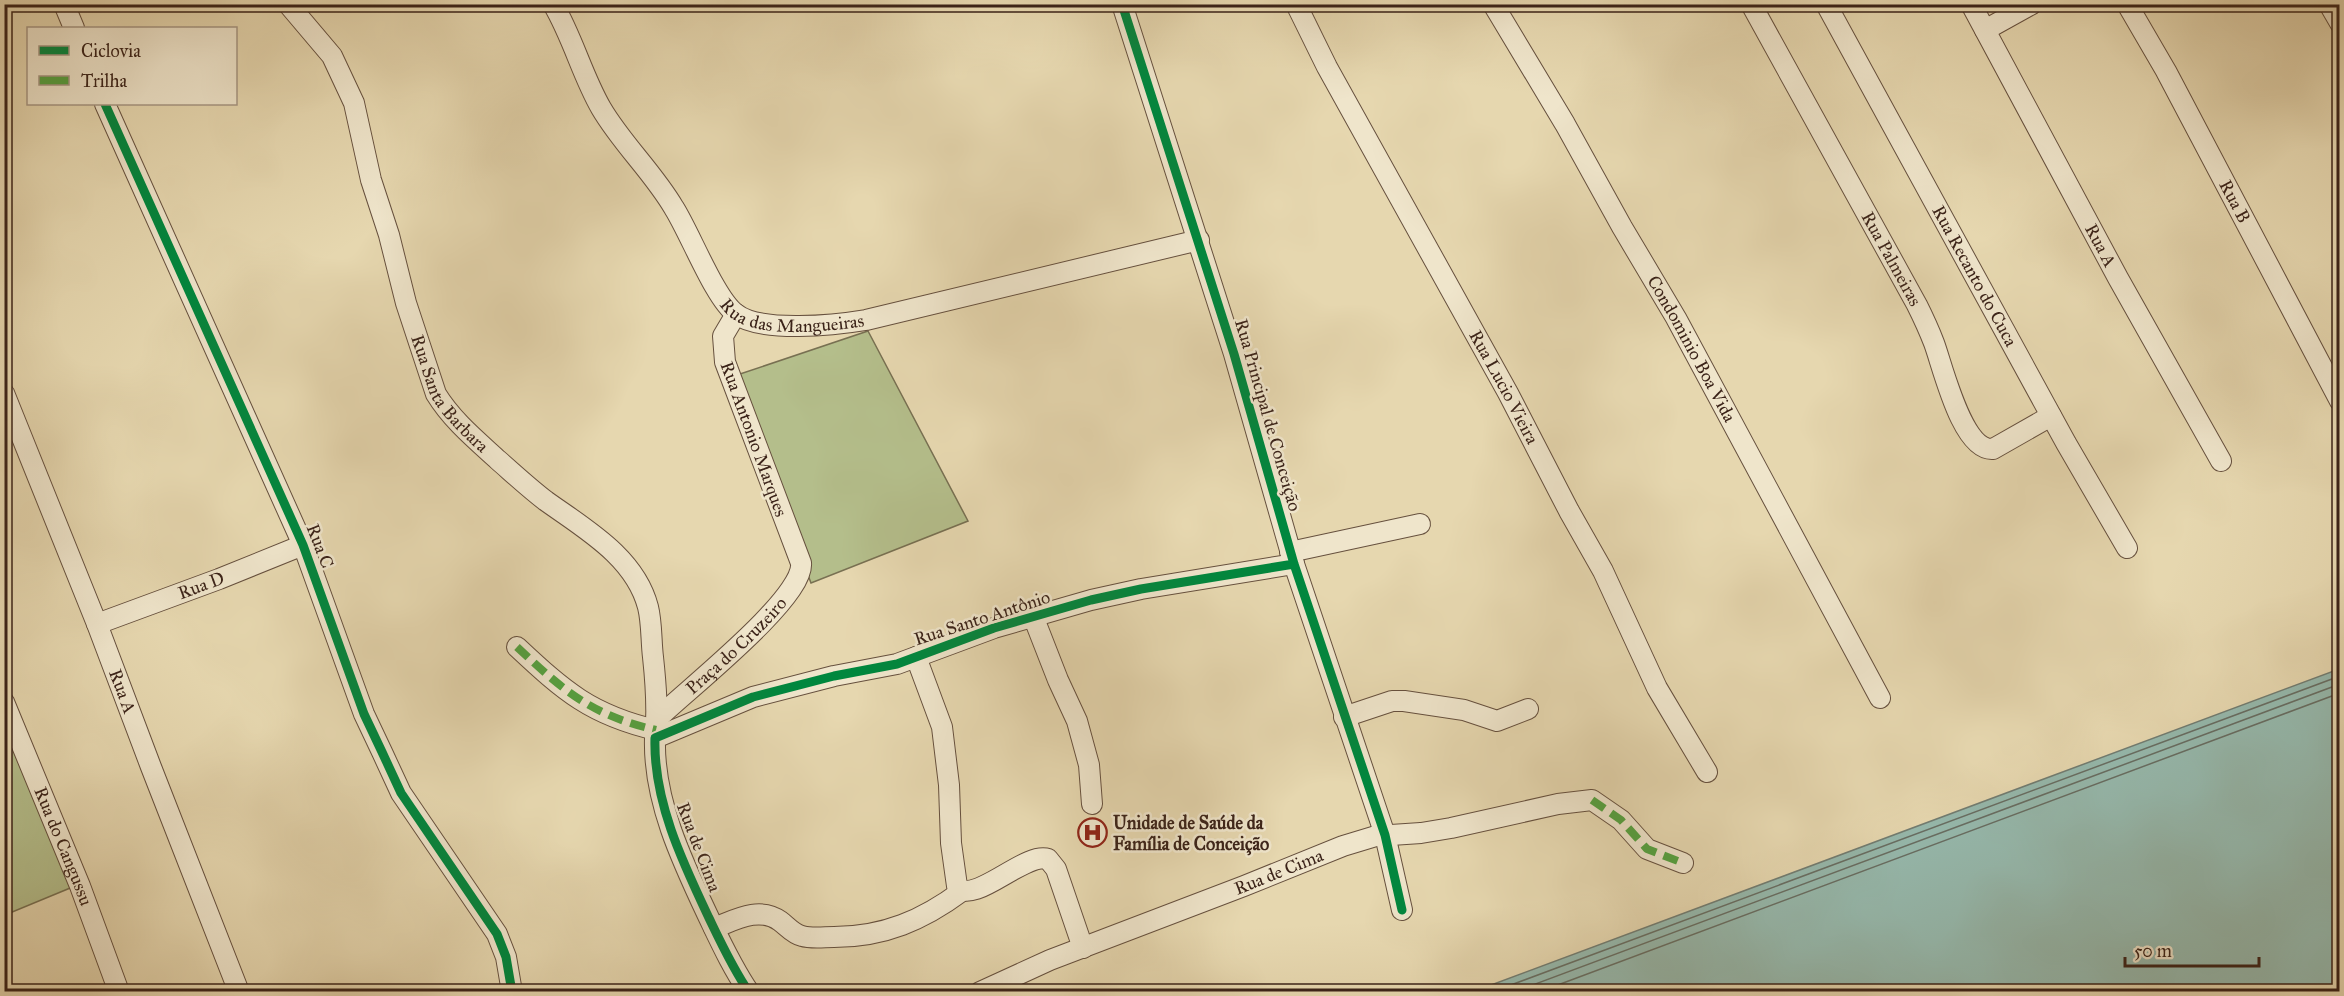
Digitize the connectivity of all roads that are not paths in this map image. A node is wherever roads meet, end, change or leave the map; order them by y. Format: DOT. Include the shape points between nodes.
graph roads {
  1 [pos="64,4"];
  2 [pos="288,4"];
  3 [pos="553,4"];
  4 [pos="1122,4"];
  5 [pos="1296,4"];
  6 [pos="1493,4"];
  7 [pos="1751,4"];
  8 [pos="1826,4"];
  9 [pos="1971,4"];
  10 [pos="2032,4"];
  11 [pos="2127,4"];
  12 [pos="2330,4"];
  13 [pos="2340,23"];
  14 [pos="74,27"];
  15 [pos="1985,30"];
  16 [pos="105,105"];
  17 [pos="1199,240"];
  18 [pos="736,314"];
  19 [pos="4,393"];
  20 [pos="2340,401"];
  21 [pos="2051,416"];
  22 [pos="2221,460"];
  23 [pos="1420,524"];
  24 [pos="303,544"];
  25 [pos="2127,548"];
  26 [pos="1292,558"];
  27 [pos="801,563"];
  28 [pos="1033,616"];
  29 [pos="98,624"];
  30 [pos="517,647"];
  31 [pos="916,657"];
  32 [pos="1880,698"];
  33 [pos="4,702"];
  34 [pos="1528,709"];
  35 [pos="1344,717"];
  36 [pos="656,729"];
  37 [pos="1707,772"];
  38 [pos="1092,804"];
  39 [pos="1384,835"];
  40 [pos="1683,863"];
  41 [pos="962,891"];
  42 [pos="1402,910"];
  43 [pos="714,928"];
  44 [pos="1083,948"];
  45 [pos="120,992"];
  46 [pos="239,992"];
  47 [pos="513,992"];
  48 [pos="749,992"];
  49 [pos="980,992"];
  1 -- 14 [label="street"];
  2 -- 36 [label="street, Rua Santa Barbara" via="332,56 354,103 371,180 436,394 476,441 607,546 637,583 647,606 658,701"];
  3 -- 18 [label="street, Rua das Mangueiras" via="602,109 674,206 716,288"];
  4 -- 17 [label="street, Rua Principal de Conceição"];
  5 -- 37 [label="street, Rua Lucio Vieira" via="1603,571 1657,688"];
  6 -- 32 [label="street, Condominio Boa Vida" via="1676,318"];
  7 -- 21 [label="street, Rua Palmeiras" via="1925,321 1968,432 1981,446 1993,449"];
  8 -- 21 [label="street, Rua Recanto do Cuca"];
  9 -- 15 [label="street, Rua A"];
  10 -- 15 [label="street"];
  11 -- 20 [label="street, Rua B"];
  12 -- 13 [label="street"];
  15 -- 22 [label="street, Rua A"];
  16 -- 24 [label="street, Rua C"];
  17 -- 18 [label="street, Rua das Mangueiras" via="850,323 800,327 758,322"];
  17 -- 26 [label="street, Rua Principal de Conceição"];
  18 -- 27 [label="street, Rua Antonio Marques" via="723,336 725,362"];
  19 -- 29 [label="street, Rua A"];
  21 -- 25 [label="street, Rua Recanto do Cuca"];
  23 -- 26 [label="street, Rua Santo Antônio"];
  24 -- 29 [label="street, Rua D"];
  24 -- 47 [label="street, Rua C" via="364,714 401,793 497,933"];
  26 -- 28 [label="street, Rua Santo Antônio"];
  26 -- 35 [label="street, Rua Principal de Conceição"];
  27 -- 36 [label="street, Praça do Cruzeiro" via="796,583 777,607"];
  28 -- 31 [label="street, Rua Santo Antônio"];
  28 -- 38 [label="street" via="1077,721 1089,765"];
  29 -- 46 [label="street, Rua A"];
  30 -- 36 [label="street" via="569,694 600,712"];
  31 -- 36 [label="street, Rua Santo Antônio" via="753,697 687,725"];
  31 -- 41 [label="street" via="942,727 955,880"];
  33 -- 45 [label="street, Rua do Cangussu"];
  34 -- 35 [label="street" via="1497,721 1464,710 1404,701"];
  35 -- 39 [label="street, Rua Principal de Conceição"];
  36 -- 43 [label="street, Rua de Cima" via="657,781 683,860"];
  39 -- 40 [label="street, Rua de Cima" via="1451,828 1530,809 1592,800 1621,820 1647,849"];
  39 -- 42 [label="street, Rua Principal de Conceição"];
  39 -- 44 [label="street, Rua de Cima" via="1343,846"];
  41 -- 43 [label="street" via="915,921 868,936 803,937 773,916 755,914"];
  41 -- 44 [label="street" via="980,888 1037,858 1048,859 1056,868"];
  43 -- 48 [label="street, Rua de Cima"];
  44 -- 49 [label="street, Rua de Cima"];
}
